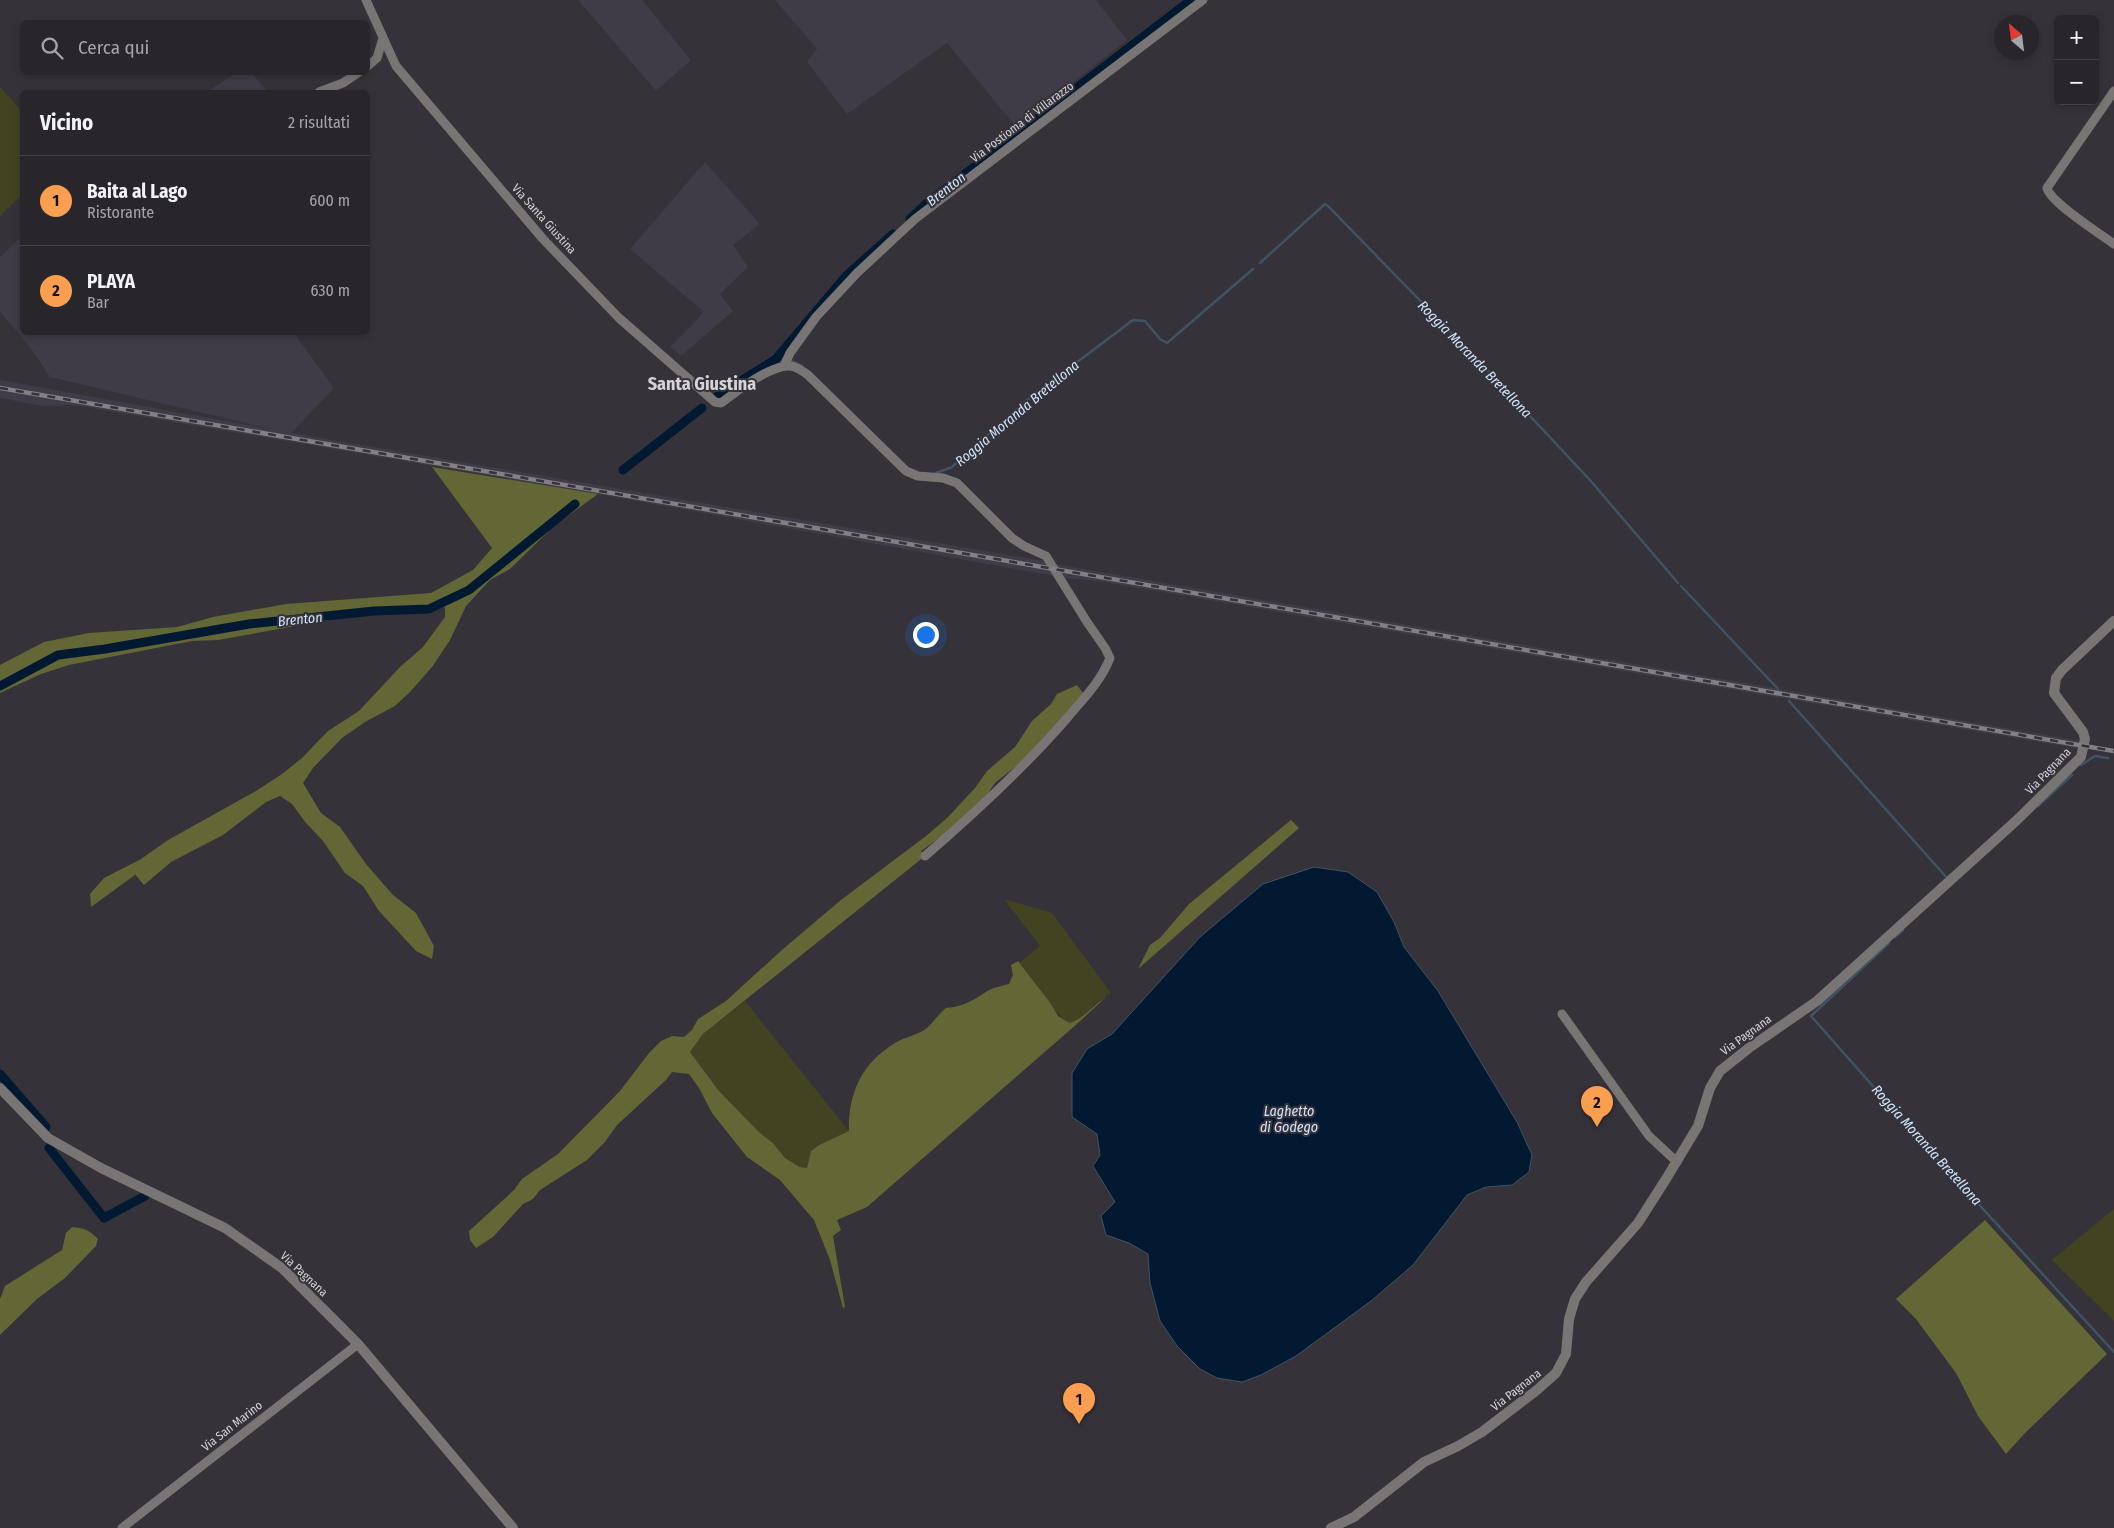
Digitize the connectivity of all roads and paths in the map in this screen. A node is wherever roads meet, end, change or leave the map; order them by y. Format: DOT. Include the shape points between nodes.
graph roads {
  1 [pos="366,0"];
  2 [pos="1203,0"];
  3 [pos="383,38"];
  4 [pos="370,64"];
  5 [pos="355,75"];
  6 [pos="324,90"];
  7 [pos="2114,91"];
  8 [pos="2111,103"];
  9 [pos="2114,244"];
  10 [pos="784,364"];
  11 [pos="2114,621"];
  12 [pos="925,856"];
  13 [pos="1562,1014"];
  14 [pos="0,1088"];
  15 [pos="1676,1162"];
  16 [pos="358,1344"];
  17 [pos="122,1528"];
  18 [pos="513,1528"];
  19 [pos="1331,1528"];
  1 -- 3 [label="street, Via Santa Giustina"];
  2 -- 10 [label="street, Via Postioma di Villarazzo" via="915,219 845,284 811,322"];
  3 -- 4 [label="street" via="377,58"];
  3 -- 10 [label="street, Via Santa Giustina" via="396,66 543,239 619,318 717,403"];
  5 -- 6 [label="street"];
  7 -- 8 [label="street"];
  8 -- 9 [label="street" via="2047,188 2071,213"];
  10 -- 12 [label="street" via="808,375 906,472 957,483 1012,538 1046,556 1110,658 1098,682 1044,745 979,810"];
  11 -- 15 [label="street, Via Pagnana" via="2056,678 2054,693 2083,732 2085,740 2081,757 2017,820 1816,1001 1720,1071 1710,1088 1698,1126"];
  13 -- 15 [label="street" via="1649,1136"];
  14 -- 16 [label="street, Via Pagnana" via="48,1138 101,1168 225,1228 282,1268"];
  15 -- 19 [label="street, Via Pagnana" via="1638,1223 1578,1295 1569,1319 1566,1354 1556,1373 1482,1432 1424,1462 1354,1516"];
  16 -- 17 [label="street, Via San Marino"];
  16 -- 18 [label="street, Via Pagnana"];
}
